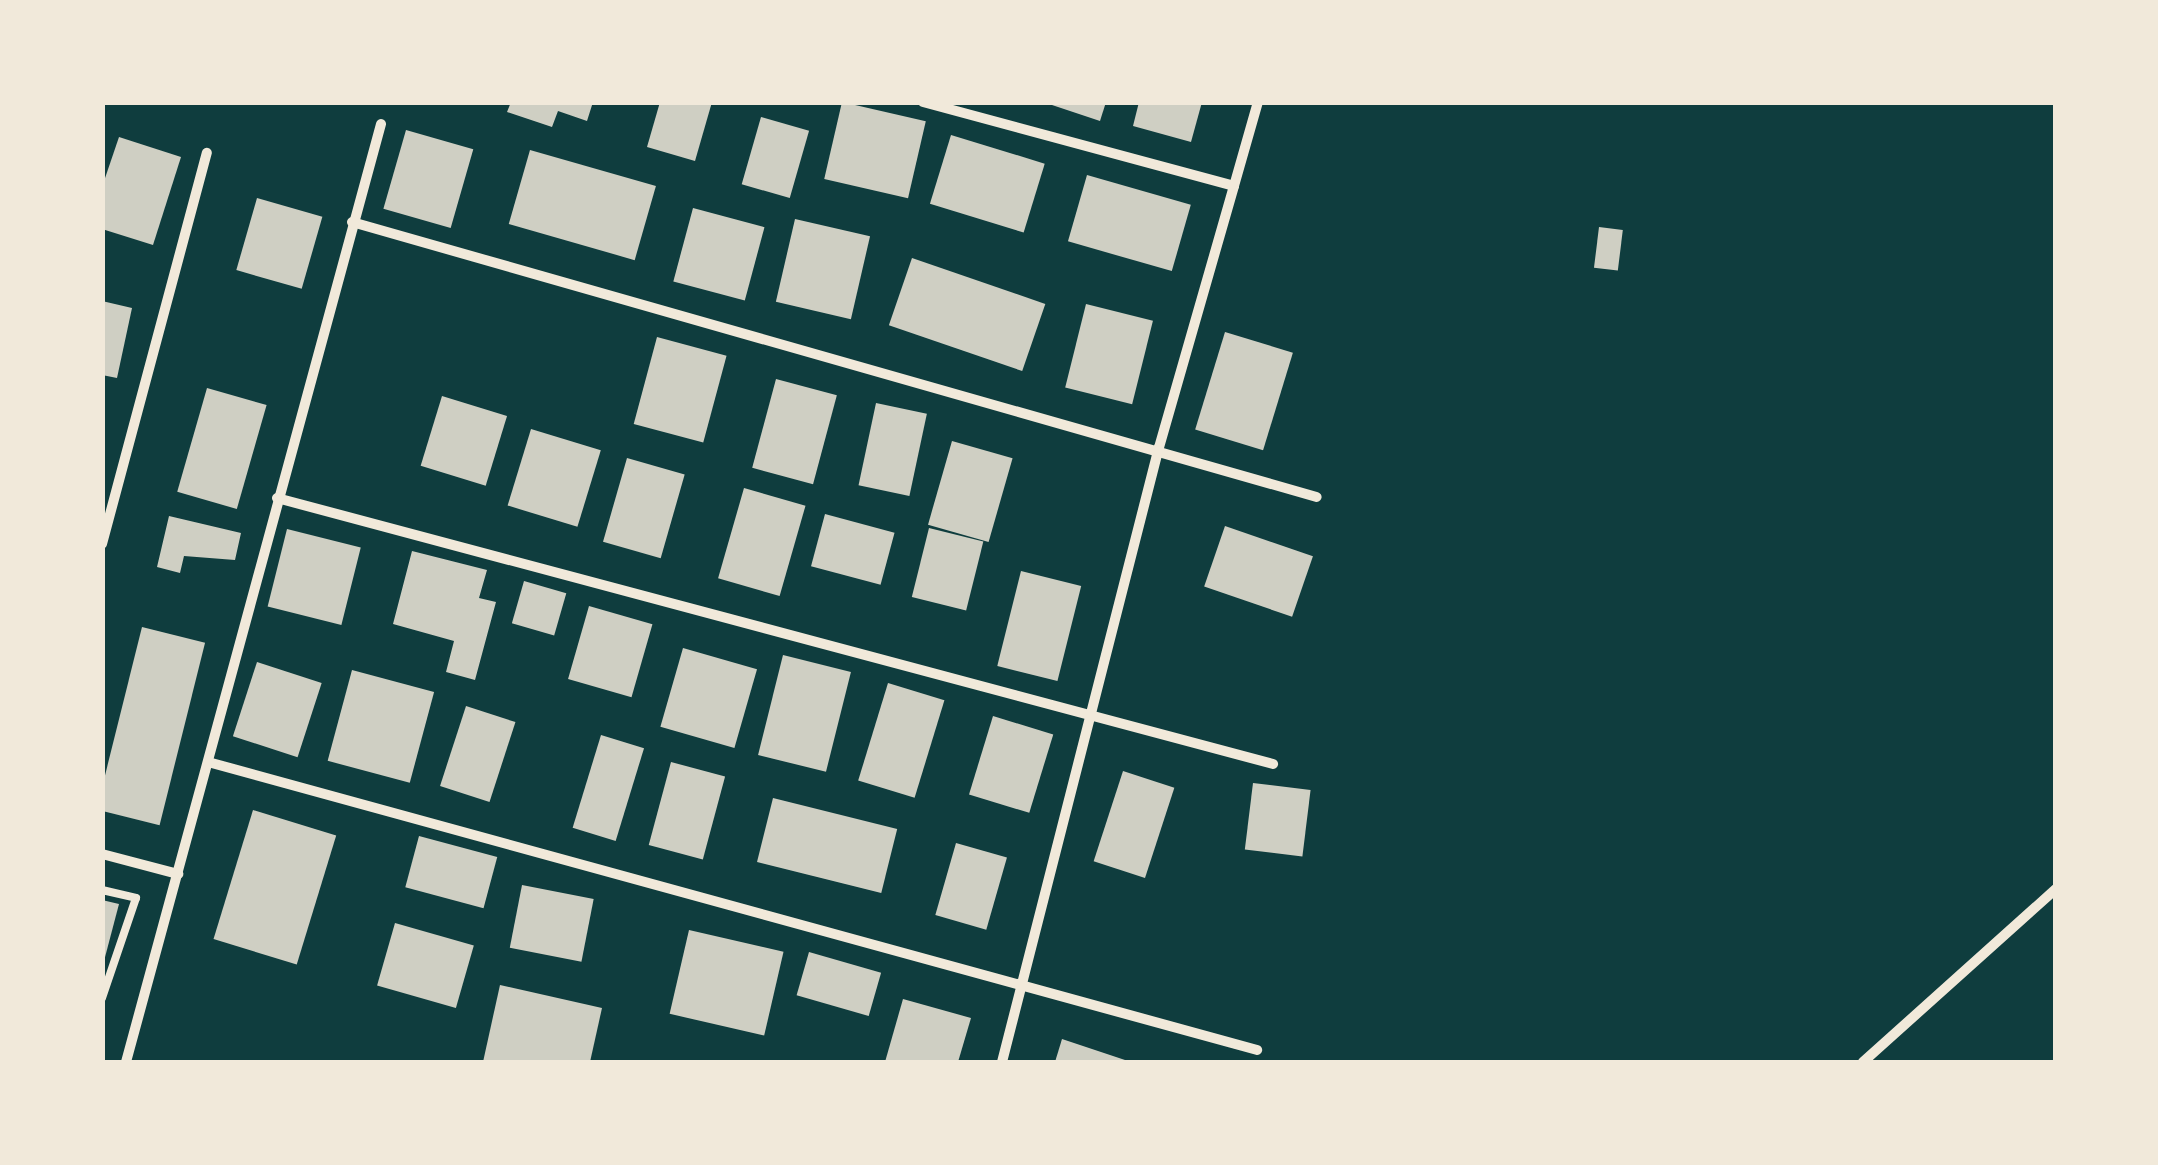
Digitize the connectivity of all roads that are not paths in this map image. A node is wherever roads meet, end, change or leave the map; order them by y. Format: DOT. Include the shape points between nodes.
graph roads {
  1 [pos="923,102"];
  2 [pos="1258,102"];
  3 [pos="381,124"];
  4 [pos="207,153"];
  5 [pos="1234,186"];
  6 [pos="352,222"];
  7 [pos="1159,447"];
  8 [pos="1317,497"];
  9 [pos="277,498"];
  10 [pos="102,544"];
  11 [pos="1089,716"];
  12 [pos="208,762"];
  13 [pos="1273,764"];
  14 [pos="102,854"];
  15 [pos="178,874"];
  16 [pos="2056,889"];
  17 [pos="102,890"];
  18 [pos="1021,984"];
  19 [pos="102,998"];
  20 [pos="1257,1050"];
  21 [pos="126,1062"];
  22 [pos="1002,1062"];
  23 [pos="1863,1062"];
  1 -- 5 [label="street"];
  2 -- 5 [label="street"];
  3 -- 6 [label="street"];
  4 -- 10 [label="street"];
  5 -- 7 [label="street"];
  6 -- 7 [label="street"];
  6 -- 9 [label="street"];
  7 -- 8 [label="street"];
  7 -- 11 [label="street"];
  9 -- 11 [label="street"];
  9 -- 12 [label="street"];
  11 -- 13 [label="street"];
  11 -- 18 [label="street"];
  12 -- 15 [label="street"];
  12 -- 18 [label="street"];
  14 -- 15 [label="street"];
  15 -- 21 [label="street"];
  16 -- 23 [label="street"];
  17 -- 19 [label="lane" via="136,898"];
  18 -- 20 [label="street"];
  18 -- 22 [label="street"];
}
